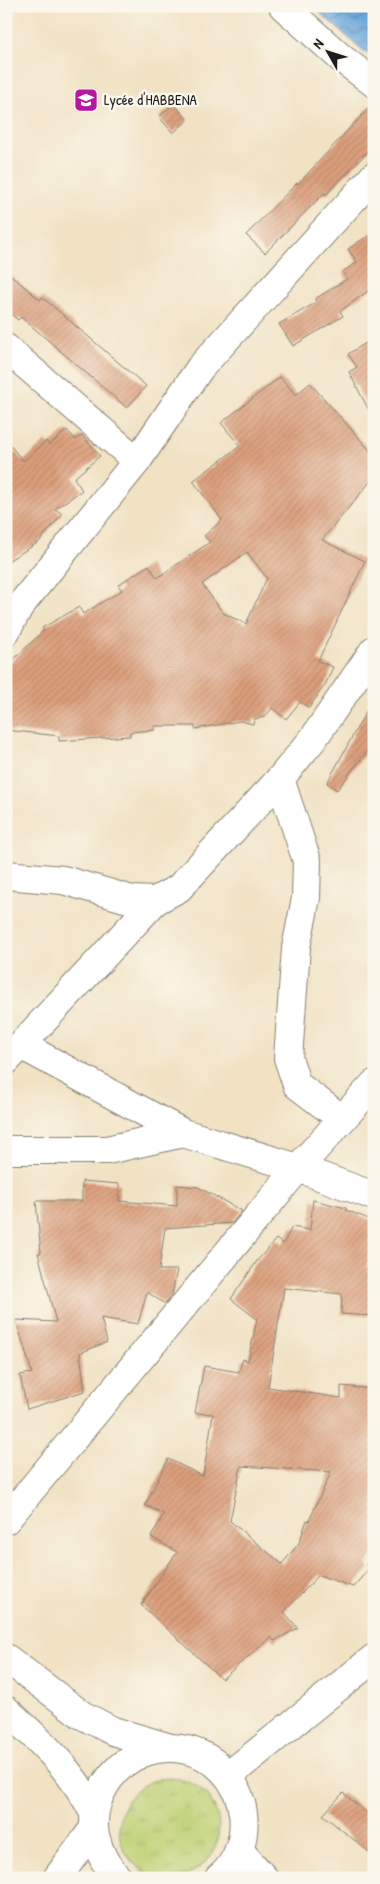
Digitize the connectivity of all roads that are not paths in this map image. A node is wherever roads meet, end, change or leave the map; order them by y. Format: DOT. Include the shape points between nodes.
graph roads {
  1 [pos="283,6"];
  2 [pos="374,83"];
  3 [pos="374,176"];
  4 [pos="6,348"];
  5 [pos="137,461"];
  6 [pos="6,631"];
  7 [pos="374,650"];
  8 [pos="280,779"];
  9 [pos="6,875"];
  10 [pos="155,901"];
  11 [pos="14,1053"];
  12 [pos="374,1084"];
  13 [pos="342,1119"];
  14 [pos="183,1133"];
  15 [pos="6,1150"];
  16 [pos="298,1168"];
  17 [pos="374,1196"];
  18 [pos="6,1520"];
  19 [pos="6,1658"];
  20 [pos="374,1658"];
  21 [pos="6,1710"];
  22 [pos="167,1747"];
  23 [pos="228,1776"];
  24 [pos="94,1820"];
  25 [pos="239,1850"];
  26 [pos="57,1878"];
  27 [pos="118,1878"];
  28 [pos="219,1878"];
  29 [pos="264,1878"];
  1 -- 2 [label="main road"];
  3 -- 5 [label="main road" via="200,368"];
  4 -- 5 [label="main road"];
  5 -- 6 [label="main road" via="19,607"];
  7 -- 8 [label="main road" via="313,739"];
  8 -- 10 [label="main road" via="179,888"];
  8 -- 13 [label="main road" via="308,861 306,898 296,948 288,1058 297,1086"];
  9 -- 10 [label="main road" via="63,880 132,900"];
  10 -- 11 [label="main road"];
  11 -- 14 [label="main road"];
  12 -- 13 [label="main road"];
  13 -- 16 [label="main road"];
  14 -- 15 [label="main road" via="107,1150"];
  14 -- 16 [label="main road"];
  16 -- 17 [label="main road"];
  16 -- 18 [label="main road"];
  19 -- 22 [label="main road" via="82,1715 113,1731"];
  20 -- 23 [label="main road"];
  21 -- 24 [label="main road" via="55,1756 79,1785"];
  22 -- 23 [label="main road" via="190,1750"];
  22 -- 24 [label="main road" via="146,1751 127,1760 104,1787"];
  23 -- 25 [label="main road" via="241,1798 244,1824"];
  24 -- 26 [label="main road"];
  24 -- 27 [label="main road" via="99,1851"];
  25 -- 28 [label="main road"];
  25 -- 29 [label="main road"];
}
